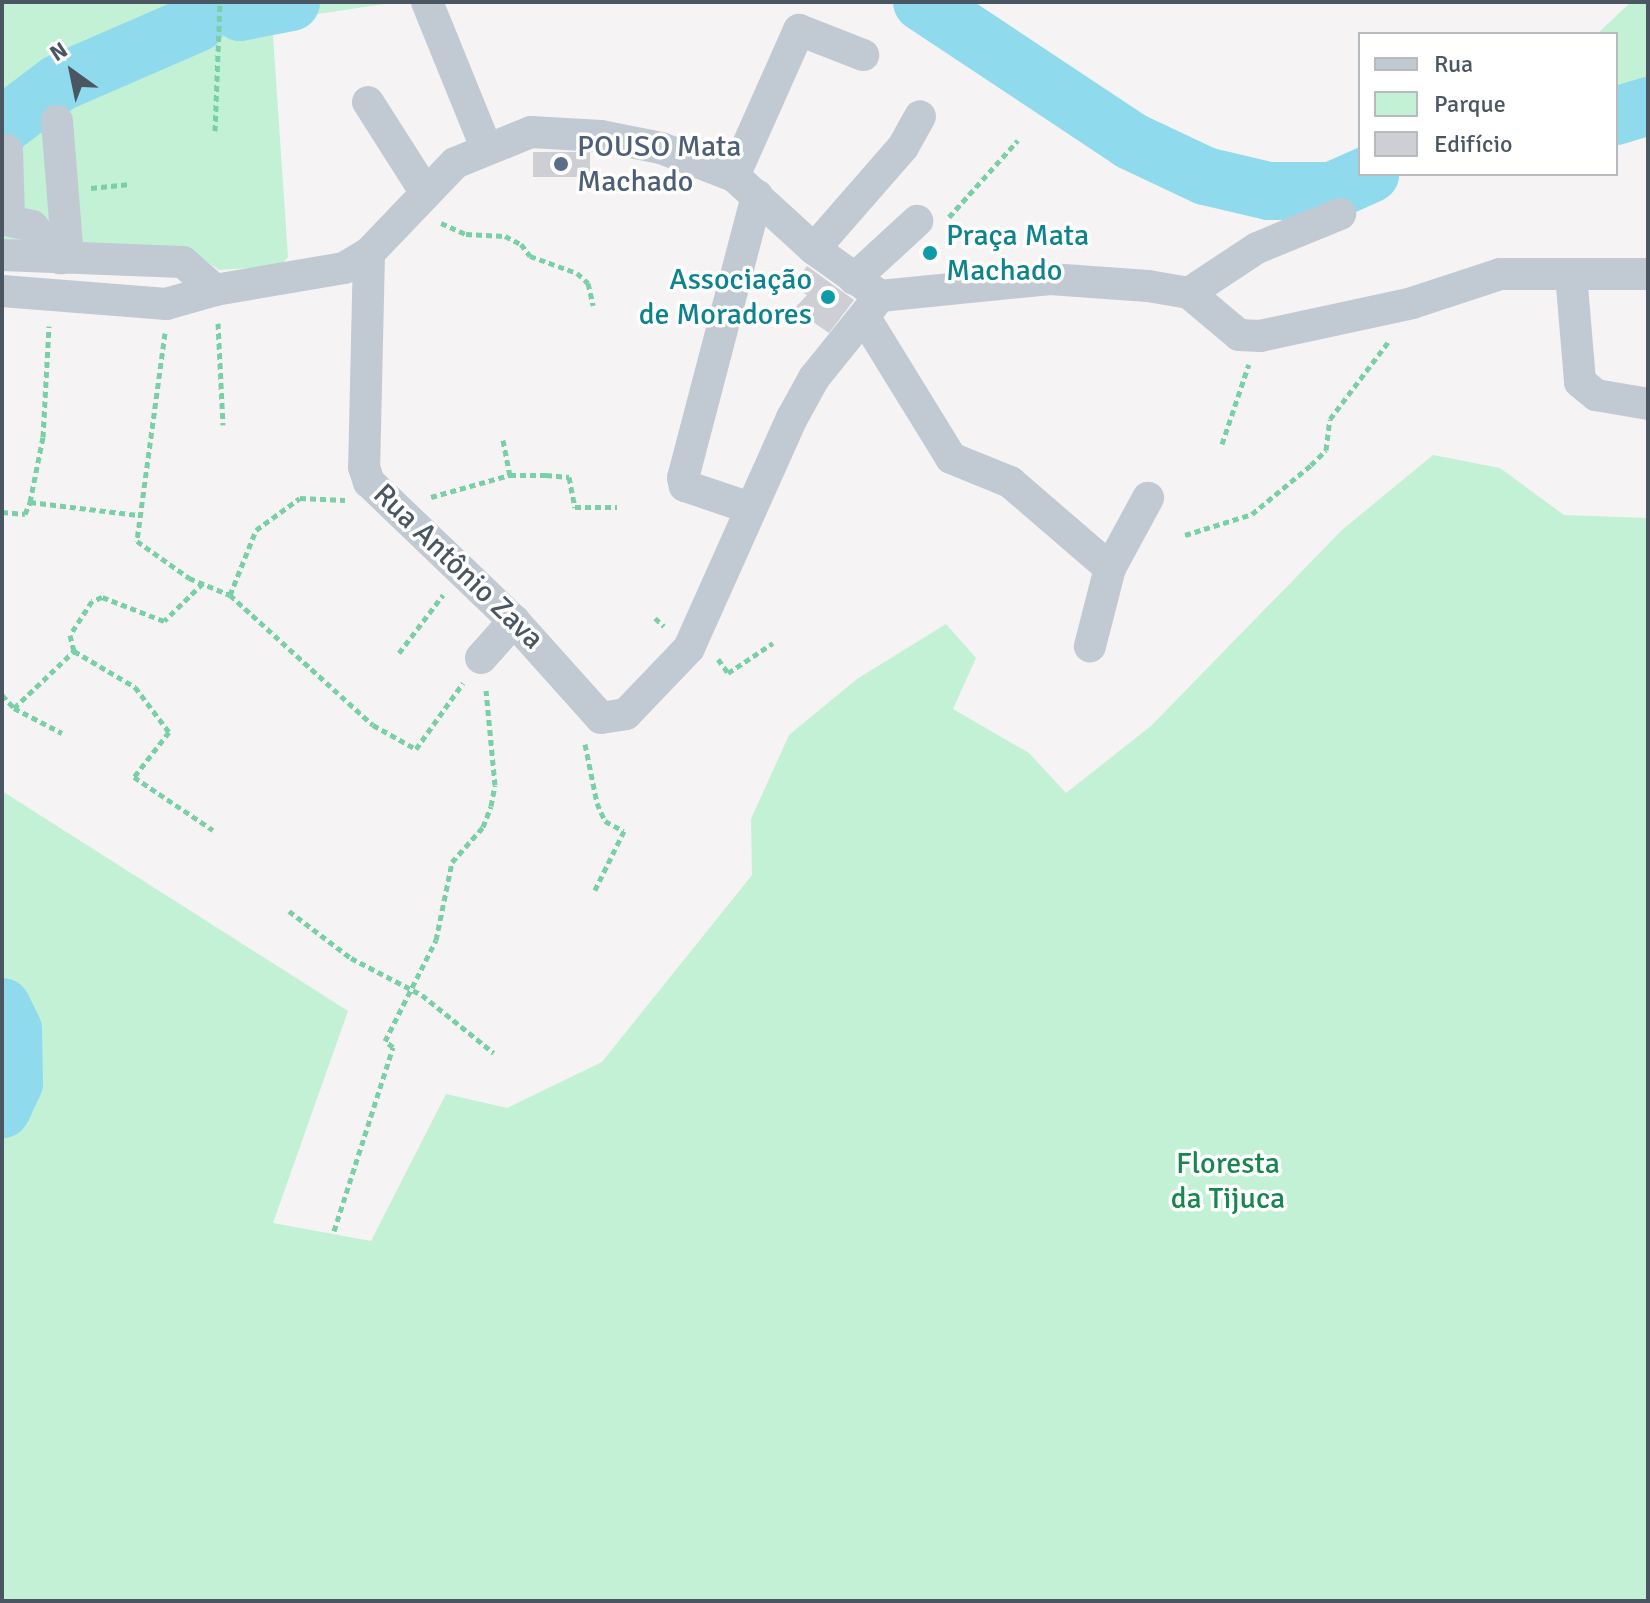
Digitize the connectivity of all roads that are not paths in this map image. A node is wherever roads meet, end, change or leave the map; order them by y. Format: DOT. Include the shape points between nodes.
graph roads {
  1 [pos="427,2"];
  2 [pos="863,55"];
  3 [pos="368,102"];
  4 [pos="920,116"];
  5 [pos="57,121"];
  6 [pos="486,147"];
  7 [pos="7,150"];
  8 [pos="748,193"];
  9 [pos="418,202"];
  10 [pos="1340,214"];
  11 [pos="6,219"];
  12 [pos="931,221"];
  13 [pos="814,249"];
  14 [pos="369,253"];
  15 [pos="2,255"];
  16 [pos="64,258"];
  17 [pos="1571,274"];
  18 [pos="1648,274"];
  19 [pos="215,290"];
  20 [pos="2,291"];
  21 [pos="1189,293"];
  22 [pos="866,298"];
  23 [pos="1648,404"];
  24 [pos="1148,498"];
  25 [pos="739,503"];
  26 [pos="1110,568"];
  27 [pos="514,621"];
  28 [pos="1090,646"];
  29 [pos="481,658"];
  1 -- 6 [label="street"];
  2 -- 8 [label="street" via="806,32"];
  3 -- 9 [label="street"];
  4 -- 13 [label="street" via="896,156"];
  5 -- 16 [label="street"];
  6 -- 8 [label="street" via="531,132 601,136 661,148"];
  6 -- 9 [label="street" via="455,163"];
  7 -- 11 [label="street"];
  8 -- 13 [label="street"];
  8 -- 25 [label="street" via="683,478 685,486"];
  9 -- 14 [label="street"];
  10 -- 21 [label="street" via="1257,248"];
  11 -- 16 [label="street" via="41,232"];
  12 -- 22 [label="street"];
  13 -- 22 [label="street"];
  14 -- 19 [label="street" via="318,275"];
  14 -- 27 [label="street, Rua Antônio Zava" via="364,467 392,508"];
  15 -- 16 [label="street"];
  16 -- 19 [label="street" via="183,262"];
  17 -- 18 [label="street"];
  17 -- 21 [label="street" via="1500,274 1412,303 1278,334 1248,335 1220,322"];
  17 -- 23 [label="street" via="1580,382 1596,395"];
  19 -- 20 [label="street" via="166,304"];
  21 -- 22 [label="street" via="1050,279"];
  22 -- 25 [label="street"];
  22 -- 26 [label="street" via="951,458 1010,482"];
  24 -- 26 [label="street"];
  25 -- 27 [label="street, Rua Antônio Zava" via="699,633 636,705 615,719 592,708"];
  26 -- 28 [label="street"];
  27 -- 29 [label="street"];
}
